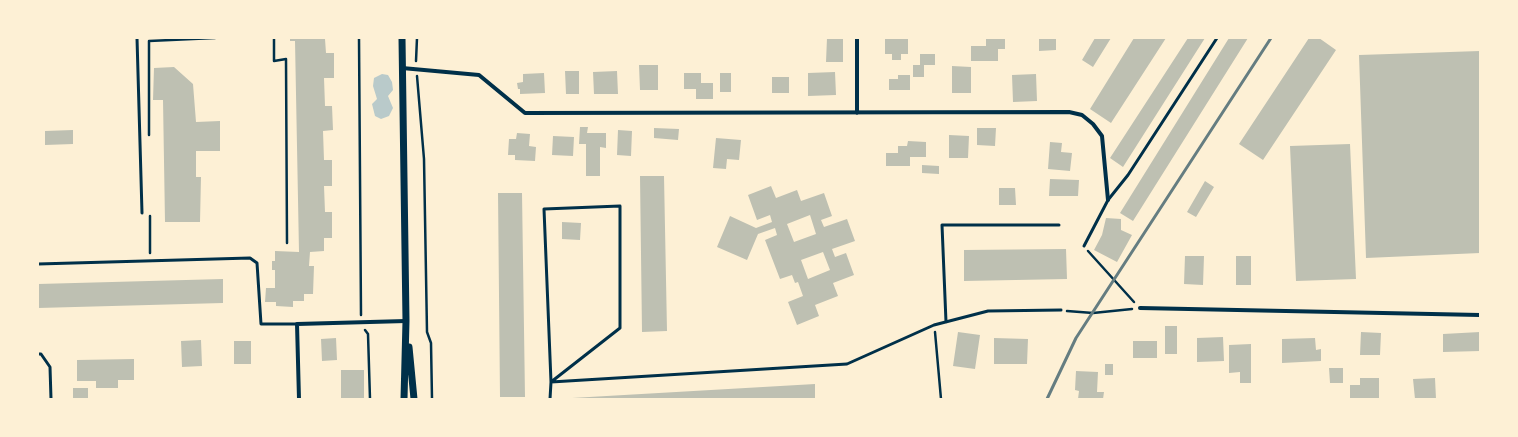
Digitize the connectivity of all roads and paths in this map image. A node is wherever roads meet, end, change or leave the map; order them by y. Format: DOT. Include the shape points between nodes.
graph roads {
  1 [pos="136,38"];
  2 [pos="215,38"];
  3 [pos="274,38"];
  4 [pos="360,38"];
  5 [pos="402,38"];
  6 [pos="416,38"];
  7 [pos="856,38"];
  8 [pos="1217,38"];
  9 [pos="149,41"];
  10 [pos="402,68"];
  11 [pos="416,69"];
  12 [pos="857,113"];
  13 [pos="1108,200"];
  14 [pos="142,213"];
  15 [pos="1059,225"];
  16 [pos="287,243"];
  17 [pos="1084,246"];
  18 [pos="38,264"];
  19 [pos="1140,308"];
  20 [pos="1061,310"];
  21 [pos="1480,315"];
  22 [pos="406,321"];
  23 [pos="946,322"];
  24 [pos="361,323"];
  25 [pos="297,324"];
  26 [pos="934,325"];
  27 [pos="38,354"];
  28 [pos="551,382"];
  29 [pos="51,399"];
  30 [pos="299,399"];
  31 [pos="370,399"];
  32 [pos="404,399"];
  33 [pos="414,399"];
  34 [pos="432,399"];
  35 [pos="550,399"];
  36 [pos="941,399"];
  1 -- 14 [label="lane"];
  2 -- 9 [label="path"];
  3 -- 16 [label="path" via="274,61 286,59"];
  4 -- 24 [label="path"];
  5 -- 10 [label="street"];
  6 -- 11 [label="path"];
  7 -- 12 [label="street"];
  8 -- 13 [label="lane" via="1128,175"];
  10 -- 11 [label="street"];
  10 -- 22 [label="street"];
  11 -- 12 [label="street" via="479,75 525,112"];
  11 -- 34 [label="path" via="424,159 427,332 431,343"];
  12 -- 13 [label="street" via="1069,112 1082,115 1102,136"];
  13 -- 17 [label="lane"];
  15 -- 23 [label="lane" via="942,225"];
  17 -- 19 [label="path"];
  18 -- 25 [label="lane" via="250,258 257,263 261,324"];
  19 -- 20 [label="path" via="1093,314"];
  19 -- 21 [label="street"];
  20 -- 23 [label="lane" via="988,311"];
  22 -- 24 [label="street"];
  22 -- 32 [label="street"];
  22 -- 33 [label="street"];
  23 -- 26 [label="lane"];
  24 -- 25 [label="street"];
  24 -- 31 [label="path" via="368,334"];
  25 -- 30 [label="street"];
  26 -- 28 [label="lane" via="847,364"];
  26 -- 36 [label="path"];
  27 -- 29 [label="lane" via="41,354 50,367"];
  28 -- 28 [label="lane" via="620,328 620,206 544,209"];
  28 -- 35 [label="lane"];
}
